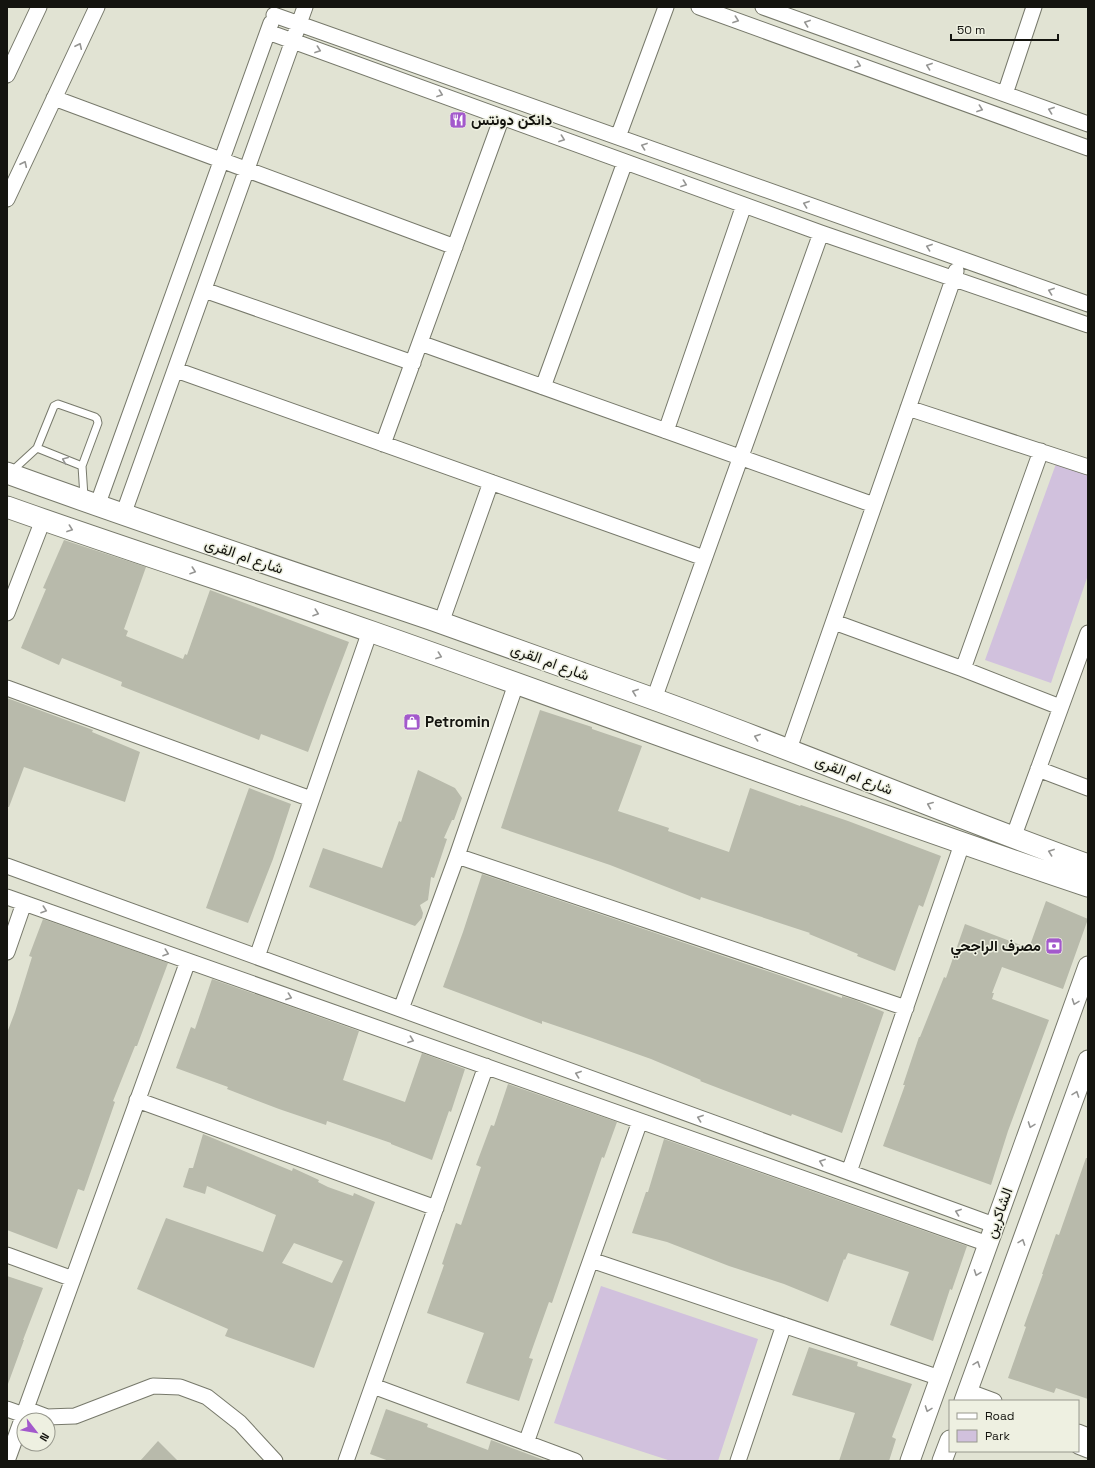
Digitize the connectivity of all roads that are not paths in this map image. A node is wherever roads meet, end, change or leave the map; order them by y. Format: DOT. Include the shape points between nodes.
graph roads {
  1 [pos="39,7"];
  2 [pos="97,7"];
  3 [pos="305,7"];
  4 [pos="666,7"];
  5 [pos="699,7"];
  6 [pos="763,7"];
  7 [pos="1034,7"];
  8 [pos="276,11"];
  9 [pos="299,24"];
  10 [pos="268,32"];
  11 [pos="293,41"];
  12 [pos="7,75"];
  13 [pos="1005,94"];
  14 [pos="54,98"];
  15 [pos="502,117"];
  16 [pos="1088,124"];
  17 [pos="618,137"];
  18 [pos="1088,148"];
  19 [pos="222,160"];
  20 [pos="625,162"];
  21 [pos="247,170"];
  22 [pos="7,199"];
  23 [pos="744,205"];
  24 [pos="821,233"];
  25 [pos="455,247"];
  26 [pos="961,258"];
  27 [pos="953,279"];
  28 [pos="204,290"];
  29 [pos="1088,304"];
  30 [pos="1088,325"];
  31 [pos="420,343"];
  32 [pos="413,364"];
  33 [pos="176,370"];
  34 [pos="543,387"];
  35 [pos="908,408"];
  36 [pos="666,431"];
  37 [pos="383,444"];
  38 [pos="37,448"];
  39 [pos="1041,451"];
  40 [pos="740,458"];
  41 [pos="82,466"];
  42 [pos="1088,467"];
  43 [pos="8,474"];
  44 [pos="491,482"];
  45 [pos="91,504"];
  46 [pos="874,505"];
  47 [pos="7,507"];
  48 [pos="123,515"];
  49 [pos="43,520"];
  50 [pos="704,558"];
  51 [pos="273,566"];
  52 [pos="263,595"];
  53 [pos="7,613"];
  54 [pos="834,622"];
  55 [pos="441,623"];
  56 [pos="370,631"];
  57 [pos="1088,633"];
  58 [pos="963,669"];
  59 [pos="516,684"];
  60 [pos="7,688"];
  61 [pos="654,699"];
  62 [pos="1060,707"];
  63 [pos="789,749"];
  64 [pos="1038,769"];
  65 [pos="1088,788"];
  66 [pos="311,800"];
  67 [pos="1013,838"];
  68 [pos="962,844"];
  69 [pos="457,856"];
  70 [pos="1088,865"];
  71 [pos="7,866"];
  72 [pos="1088,886"];
  73 [pos="7,897"];
  74 [pos="24,903"];
  75 [pos="7,952"];
  76 [pos="257,957"];
  77 [pos="188,961"];
  78 [pos="1088,966"];
  79 [pos="906,1008"];
  80 [pos="401,1009"];
  81 [pos="1088,1060"];
  82 [pos="486,1066"];
  83 [pos="137,1100"];
  84 [pos="640,1121"];
  85 [pos="848,1172"];
  86 [pos="436,1208"];
  87 [pos="994,1225"];
  88 [pos="988,1244"];
  89 [pos="7,1255"];
  90 [pos="591,1260"];
  91 [pos="73,1279"];
  92 [pos="784,1325"];
  93 [pos="940,1378"];
  94 [pos="373,1386"];
  95 [pos="966,1396"];
  96 [pos="988,1400"];
  97 [pos="7,1409"];
  98 [pos="25,1412"];
  99 [pos="56,1417"];
  100 [pos="16,1436"];
  101 [pos="526,1443"];
  102 [pos="949,1443"];
  103 [pos="7,1461"];
  104 [pos="275,1461"];
  105 [pos="346,1461"];
  106 [pos="575,1461"];
  107 [pos="738,1461"];
  108 [pos="910,1461"];
  109 [pos="942,1461"];
  1 -- 12 [label="street"];
  14 -- 2 [label="street, one-way"];
  3 -- 9 [label="street"];
  4 -- 17 [label="street"];
  5 -- 18 [label="street, one-way"];
  13 -- 6 [label="street, one-way"];
  7 -- 13 [label="street"];
  8 -- 9 [label="street"];
  8 -- 10 [label="street"];
  9 -- 11 [label="street"];
  9 -- 17 [label="street"];
  10 -- 11 [label="street"];
  10 -- 19 [label="street"];
  11 -- 15 [label="street, one-way"];
  11 -- 21 [label="street"];
  16 -- 13 [label="street, one-way"];
  14 -- 19 [label="street"];
  22 -- 14 [label="street, one-way"];
  15 -- 20 [label="street, one-way"];
  15 -- 25 [label="street"];
  26 -- 17 [label="street, one-way"];
  19 -- 21 [label="street"];
  19 -- 45 [label="street"];
  20 -- 23 [label="street, one-way"];
  20 -- 34 [label="street"];
  21 -- 25 [label="street"];
  21 -- 28 [label="street"];
  23 -- 24 [label="street"];
  23 -- 36 [label="street"];
  24 -- 27 [label="street"];
  24 -- 40 [label="street"];
  25 -- 31 [label="street"];
  26 -- 27 [label="street"];
  29 -- 26 [label="street, one-way"];
  27 -- 30 [label="street"];
  27 -- 35 [label="street"];
  28 -- 32 [label="street"];
  28 -- 33 [label="street"];
  31 -- 32 [label="street"];
  31 -- 34 [label="street"];
  32 -- 37 [label="street"];
  33 -- 37 [label="street"];
  33 -- 48 [label="street"];
  34 -- 36 [label="street"];
  35 -- 39 [label="street"];
  35 -- 46 [label="street"];
  36 -- 40 [label="street"];
  37 -- 44 [label="street"];
  41 -- 38 [label="lane, one-way"];
  38 -- 41 [label="lane" via="54,406 58,404 95,417 98,422"];
  38 -- 43 [label="lane"];
  39 -- 42 [label="street"];
  39 -- 58 [label="street"];
  40 -- 46 [label="street"];
  40 -- 50 [label="street"];
  41 -- 45 [label="lane"];
  43 -- 45 [label="main road, شارع ام القرى"];
  44 -- 50 [label="street"];
  44 -- 55 [label="street"];
  45 -- 48 [label="main road, شارع ام القرى"];
  46 -- 54 [label="street"];
  47 -- 49 [label="main road, شارع ام القرى"];
  48 -- 51 [label="main road, شارع ام القرى"];
  49 -- 52 [label="main road, شارع ام القرى, one-way"];
  49 -- 53 [label="street"];
  50 -- 61 [label="street"];
  51 -- 52 [label="main road"];
  51 -- 55 [label="main road, شارع ام القرى"];
  52 -- 56 [label="main road, شارع ام القرى, one-way"];
  54 -- 58 [label="street"];
  54 -- 63 [label="street"];
  61 -- 55 [label="main road, شارع ام القرى, one-way"];
  56 -- 59 [label="main road, شارع ام القرى, one-way"];
  56 -- 66 [label="street"];
  57 -- 62 [label="street"];
  58 -- 62 [label="street"];
  59 -- 68 [label="main road, شارع ام القرى"];
  59 -- 69 [label="street"];
  60 -- 66 [label="street"];
  63 -- 61 [label="main road, شارع ام القرى, one-way"];
  62 -- 64 [label="street"];
  67 -- 63 [label="main road, شارع ام القرى, one-way"];
  64 -- 65 [label="street"];
  64 -- 67 [label="street"];
  66 -- 76 [label="street"];
  70 -- 67 [label="main road, شارع ام القرى, one-way"];
  68 -- 72 [label="main road, شارع ام القرى"];
  68 -- 79 [label="street"];
  69 -- 79 [label="street"];
  69 -- 80 [label="street"];
  71 -- 76 [label="street"];
  73 -- 74 [label="street"];
  74 -- 75 [label="street"];
  74 -- 77 [label="street, one-way"];
  76 -- 80 [label="street"];
  77 -- 82 [label="street, one-way"];
  77 -- 83 [label="street"];
  78 -- 87 [label="street, الشاكرين, one-way"];
  79 -- 85 [label="street"];
  85 -- 80 [label="street, one-way"];
  95 -- 81 [label="street, الشاكرين, one-way"];
  82 -- 84 [label="street"];
  82 -- 86 [label="street"];
  83 -- 86 [label="street"];
  83 -- 91 [label="street"];
  84 -- 88 [label="street"];
  84 -- 90 [label="street"];
  87 -- 85 [label="street, one-way"];
  86 -- 94 [label="street"];
  87 -- 88 [label="street, الشاكرين"];
  88 -- 93 [label="street, الشاكرين, one-way"];
  89 -- 91 [label="street"];
  90 -- 92 [label="street"];
  90 -- 101 [label="street"];
  91 -- 98 [label="street"];
  92 -- 93 [label="street"];
  92 -- 107 [label="street"];
  93 -- 108 [label="street, الشاكرين, one-way"];
  94 -- 101 [label="street"];
  94 -- 105 [label="street"];
  95 -- 96 [label="street"];
  97 -- 98 [label="street"];
  99 -- 104 [label="street" via="75,1416 153,1386 180,1387 207,1397 240,1423"];
  100 -- 103 [label="street"];
  101 -- 106 [label="street"];
  102 -- 109 [label="street"];
}
